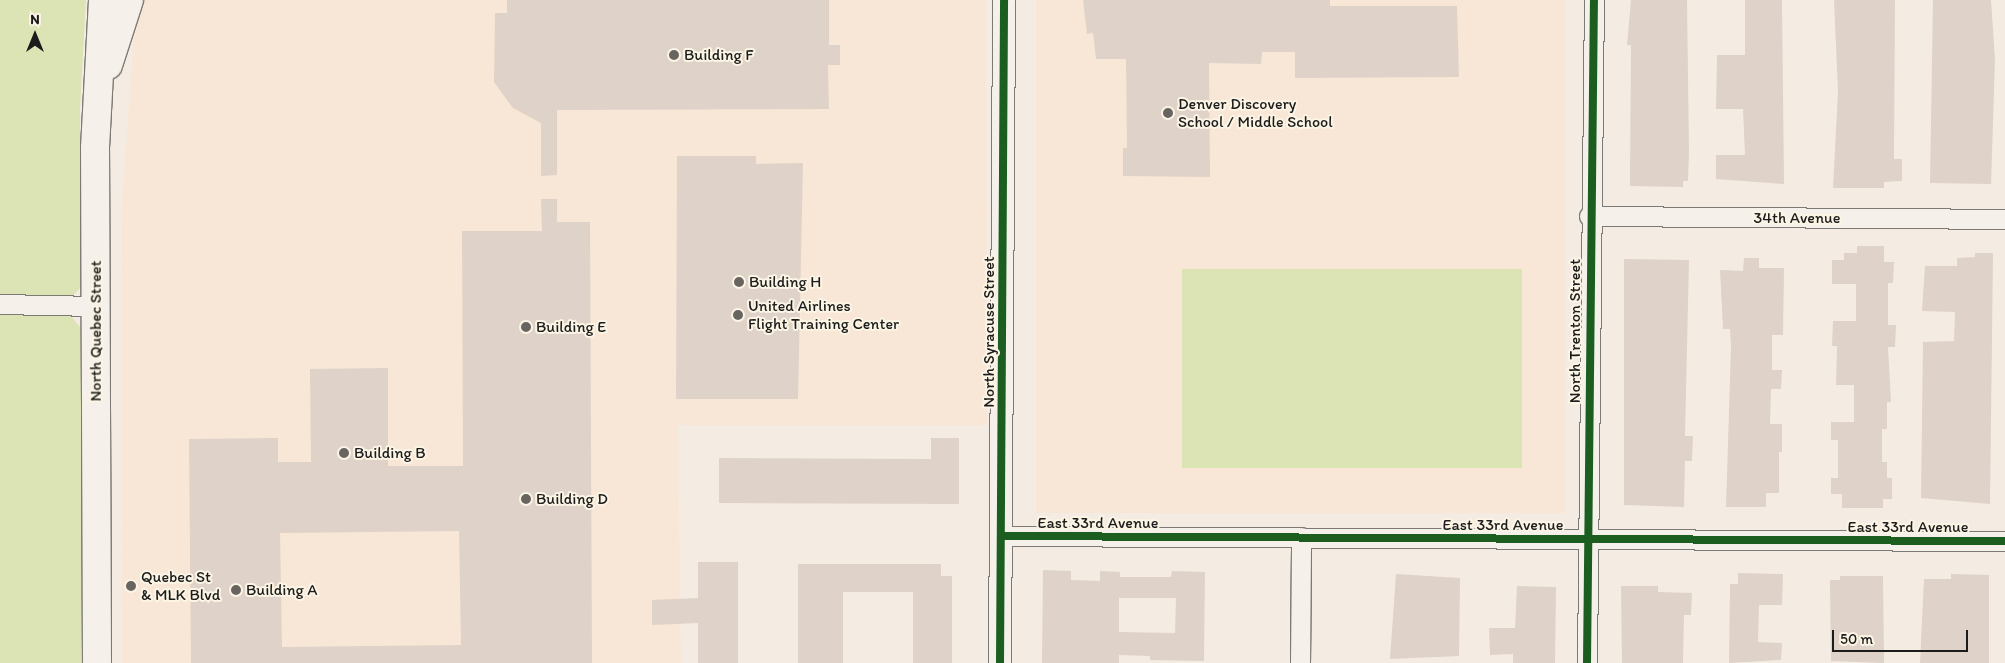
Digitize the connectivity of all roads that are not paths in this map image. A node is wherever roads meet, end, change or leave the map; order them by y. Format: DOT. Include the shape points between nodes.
graph roads {
  1 [pos="103,0"];
  2 [pos="129,0"];
  3 [pos="1594,0"];
  4 [pos="1003,1"];
  5 [pos="96,102"];
  6 [pos="1589,216"];
  7 [pos="2005,219"];
  8 [pos="0,304"];
  9 [pos="96,306"];
  10 [pos="1001,536"];
  11 [pos="1301,538"];
  12 [pos="1587,539"];
  13 [pos="2005,541"];
  14 [pos="97,663"];
  15 [pos="1000,663"];
  16 [pos="1300,663"];
  17 [pos="1587,663"];
  1 -- 5 [label="main road, North Quebec Street"];
  2 -- 5 [label="main road"];
  3 -- 6 [label="street, North Trenton Street"];
  4 -- 10 [label="street, North Syracuse Street"];
  5 -- 9 [label="main road, North Quebec Street"];
  6 -- 7 [label="street, 34th Avenue"];
  6 -- 12 [label="street, North Trenton Street"];
  8 -- 9 [label="street"];
  9 -- 14 [label="main road, North Quebec Street"];
  10 -- 11 [label="street, East 33rd Avenue"];
  10 -- 15 [label="street, North Syracuse Street"];
  11 -- 12 [label="street, East 33rd Avenue"];
  11 -- 16 [label="street"];
  12 -- 13 [label="street, East 33rd Avenue"];
  12 -- 17 [label="street, North Trenton Street"];
}
